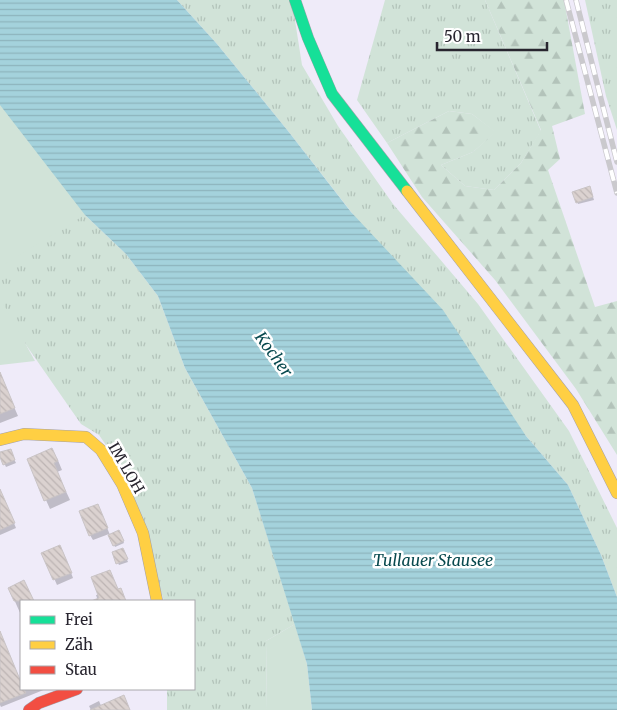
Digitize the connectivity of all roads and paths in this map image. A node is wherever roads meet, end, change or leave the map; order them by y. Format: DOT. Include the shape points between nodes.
graph roads {
  1 [pos="295,0"];
  2 [pos="0,440"];
  3 [pos="617,492"];
  4 [pos="157,600"];
  5 [pos="73,690"];
  6 [pos="28,710"];
  1 -- 3 [label="street" via="332,94 573,405"];
  2 -- 4 [label="street, IM LOH" via="24,434 86,436 101,450 122,484 143,533"];
  5 -- 6 [label="street"];
}
